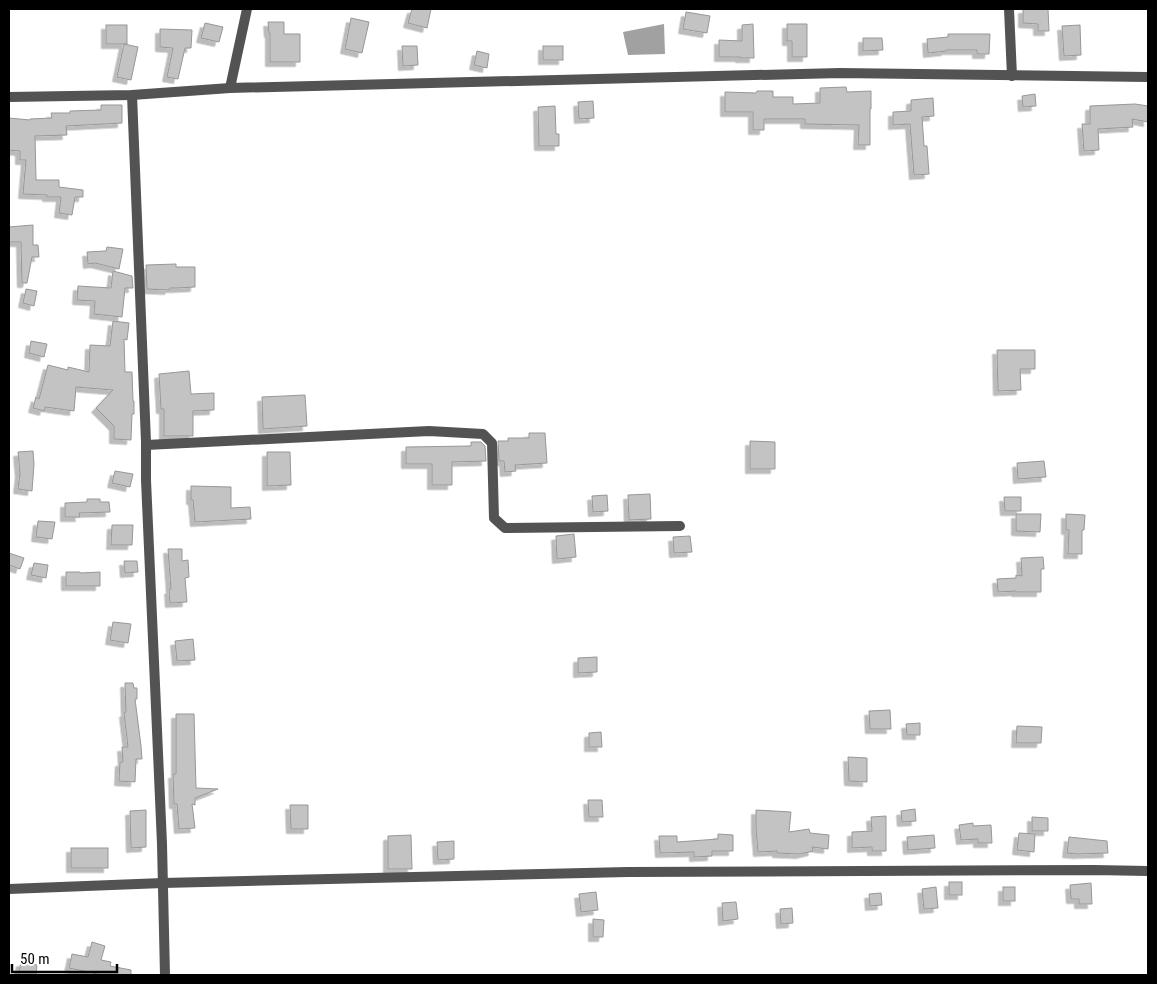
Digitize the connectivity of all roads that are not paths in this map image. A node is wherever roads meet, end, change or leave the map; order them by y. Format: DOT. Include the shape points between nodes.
graph roads {
  1 [pos="247,9"];
  2 [pos="1009,9"];
  3 [pos="1012,76"];
  4 [pos="1148,77"];
  5 [pos="230,88"];
  6 [pos="132,95"];
  7 [pos="9,98"];
  8 [pos="146,445"];
  9 [pos="680,526"];
  10 [pos="1148,871"];
  11 [pos="163,883"];
  12 [pos="9,889"];
  13 [pos="165,975"];
  1 -- 5 [label="street"];
  2 -- 3 [label="street"];
  3 -- 4 [label="street"];
  3 -- 5 [label="street" via="840,73"];
  5 -- 6 [label="street"];
  6 -- 7 [label="street"];
  6 -- 8 [label="street"];
  8 -- 9 [label="street" via="429,431 483,434 492,443 494,518 505,528"];
  8 -- 11 [label="street"];
  10 -- 11 [label="street" via="637,872"];
  11 -- 12 [label="street"];
  11 -- 13 [label="street"];
}
